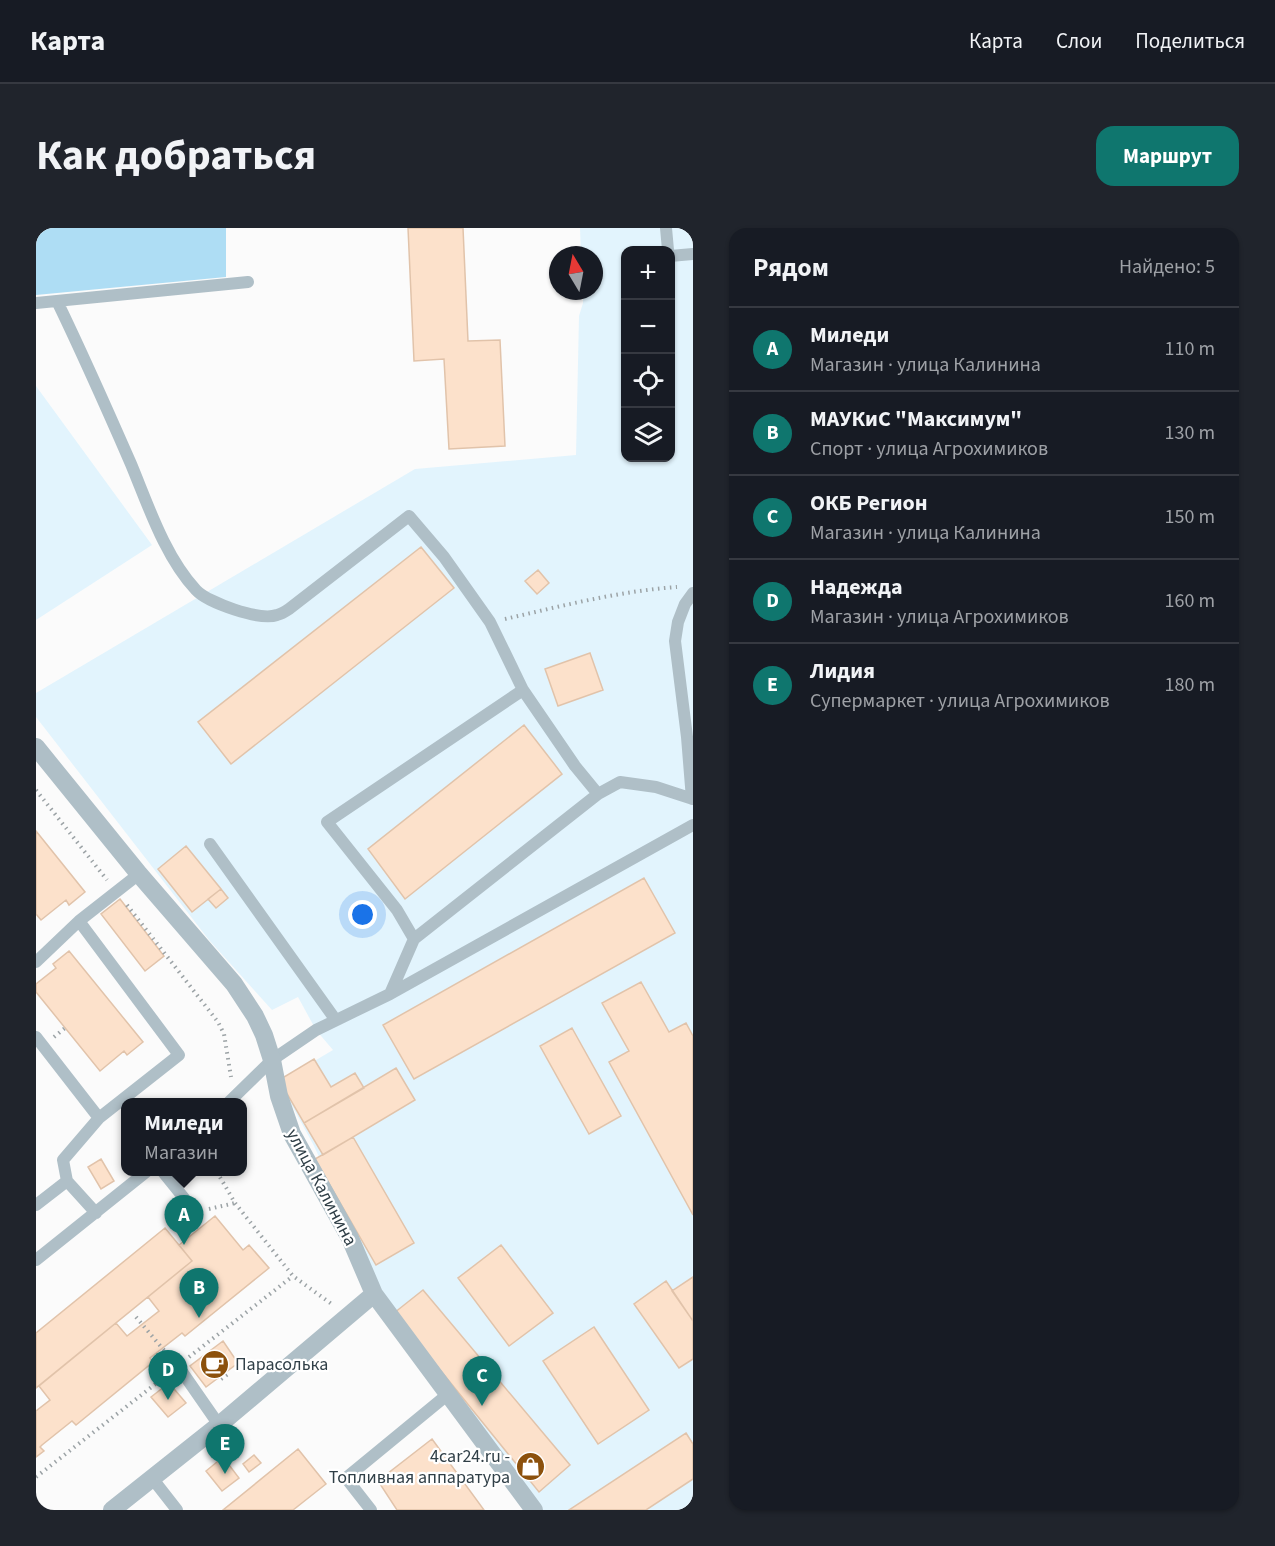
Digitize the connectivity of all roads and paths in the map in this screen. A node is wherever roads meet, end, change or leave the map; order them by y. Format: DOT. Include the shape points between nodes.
graph roads {
  1 [pos="666,228"];
  2 [pos="668,246"];
  3 [pos="693,254"];
  4 [pos="675,256"];
  5 [pos="249,282"];
  6 [pos="57,301"];
  7 [pos="36,303"];
  8 [pos="688,590"];
  9 [pos="490,622"];
  10 [pos="523,690"];
  11 [pos="38,754"];
  12 [pos="36,790"];
  13 [pos="598,794"];
  14 [pos="693,799"];
  15 [pos="693,825"];
  16 [pos="210,844"];
  17 [pos="139,874"];
  18 [pos="117,892"];
  19 [pos="79,921"];
  20 [pos="414,939"];
  21 [pos="36,962"];
  22 [pos="390,994"];
  23 [pos="335,1019"];
  24 [pos="36,1037"];
  25 [pos="272,1060"];
  26 [pos="124,1098"];
  27 [pos="231,1098"];
  28 [pos="233,1098"];
  29 [pos="121,1101"];
  30 [pos="99,1118"];
  31 [pos="141,1176"];
  32 [pos="166,1176"];
  33 [pos="219,1176"];
  34 [pos="67,1181"];
  35 [pos="234,1203"];
  36 [pos="36,1205"];
  37 [pos="96,1213"];
  38 [pos="196,1213"];
  39 [pos="36,1260"];
  40 [pos="374,1294"];
  41 [pos="348,1316"];
  42 [pos="136,1317"];
  43 [pos="178,1366"];
  44 [pos="447,1395"];
  45 [pos="219,1425"];
  46 [pos="152,1479"];
  47 [pos="112,1510"];
  48 [pos="177,1510"];
  49 [pos="371,1510"];
  50 [pos="534,1510"];
  1 -- 2 [label="lane"];
  3 -- 4 [label="lane"];
  5 -- 6 [label="lane"];
  6 -- 7 [label="lane"];
  6 -- 9 [label="lane" via="159,531 197,592 256,616 276,616 409,516"];
  8 -- 9 [label="path" via="654,589"];
  8 -- 14 [label="lane" via="675,641"];
  9 -- 10 [label="lane"];
  10 -- 13 [label="lane"];
  10 -- 20 [label="lane" via="327,822"];
  11 -- 17 [label="street, улица Калинина"];
  12 -- 18 [label="path"];
  13 -- 14 [label="lane" via="620,782 656,787"];
  13 -- 20 [label="lane"];
  15 -- 22 [label="lane"];
  16 -- 23 [label="lane"];
  17 -- 18 [label="lane"];
  17 -- 25 [label="street, улица Калинина" via="234,984 255,1016"];
  18 -- 19 [label="lane"];
  18 -- 27 [label="path" via="218,1022 224,1034"];
  19 -- 21 [label="lane"];
  19 -- 26 [label="lane" via="179,1055"];
  20 -- 22 [label="lane"];
  22 -- 23 [label="lane"];
  23 -- 25 [label="lane"];
  24 -- 30 [label="lane"];
  25 -- 28 [label="lane"];
  25 -- 40 [label="street, улица Калинина" via="292,1134 350,1238"];
  29 -- 30 [label="lane"];
  30 -- 34 [label="lane" via="63,1160"];
  31 -- 37 [label="lane"];
  32 -- 38 [label="lane"];
  33 -- 35 [label="path"];
  34 -- 36 [label="lane"];
  34 -- 37 [label="lane"];
  35 -- 38 [label="path"];
  35 -- 41 [label="path" via="293,1276"];
  37 -- 39 [label="lane"];
  40 -- 41 [label="street"];
  40 -- 44 [label="street, улица Калинина"];
  41 -- 45 [label="street"];
  42 -- 43 [label="path"];
  43 -- 45 [label="lane"];
  44 -- 49 [label="lane" via="346,1479"];
  44 -- 50 [label="street, улица Калинина"];
  45 -- 46 [label="street"];
  46 -- 47 [label="street"];
  46 -- 48 [label="lane"];
}
